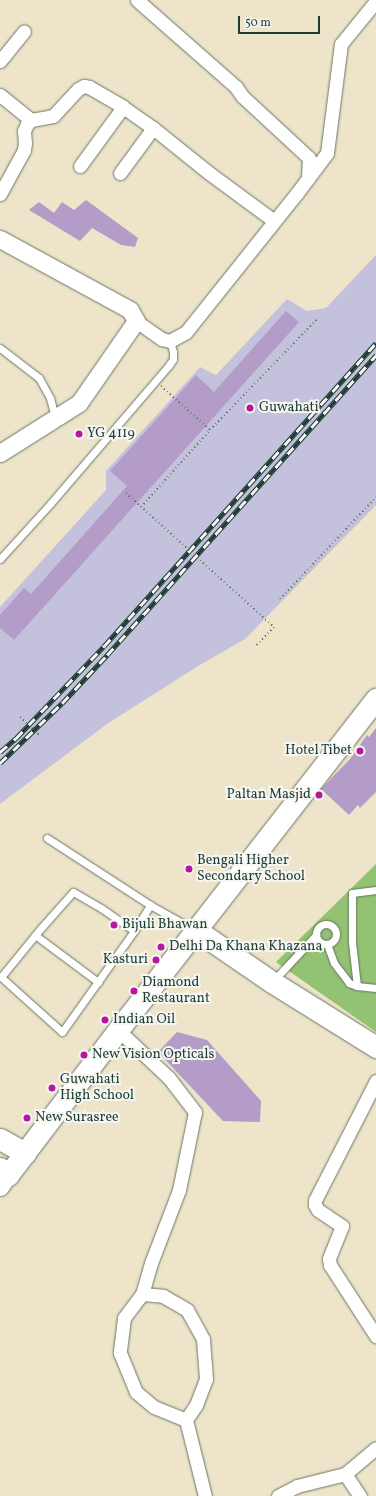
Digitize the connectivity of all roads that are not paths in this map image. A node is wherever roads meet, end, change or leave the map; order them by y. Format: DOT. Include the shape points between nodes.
graph roads {
  1 [pos="137,0"];
  2 [pos="376,1"];
  3 [pos="24,30"];
  4 [pos="0,61"];
  5 [pos="0,95"];
  6 [pos="123,107"];
  7 [pos="31,120"];
  8 [pos="153,128"];
  9 [pos="80,166"];
  10 [pos="120,173"];
  11 [pos="308,179"];
  12 [pos="0,194"];
  13 [pos="274,221"];
  14 [pos="0,239"];
  15 [pos="0,250"];
  16 [pos="136,321"];
  17 [pos="170,341"];
  18 [pos="0,348"];
  19 [pos="55,417"];
  20 [pos="0,453"];
  21 [pos="0,559"];
  22 [pos="376,698"];
  23 [pos="47,838"];
  24 [pos="376,890"];
  25 [pos="150,905"];
  26 [pos="196,930"];
  27 [pos="134,931"];
  28 [pos="35,935"];
  29 [pos="316,935"];
  30 [pos="326,944"];
  31 [pos="98,982"];
  32 [pos="272,982"];
  33 [pos="357,986"];
  34 [pos="376,988"];
  35 [pos="118,1030"];
  36 [pos="376,1047"];
  37 [pos="376,1081"];
  38 [pos="0,1139"];
  39 [pos="25,1153"];
  40 [pos="3,1177"];
  41 [pos="142,1294"];
  42 [pos="376,1336"];
  43 [pos="186,1420"];
  44 [pos="376,1448"];
  45 [pos="345,1474"];
  46 [pos="205,1496"];
  47 [pos="278,1496"];
  48 [pos="360,1496"];
  1 -- 11 [label="street" via="236,87 242,96 309,158"];
  2 -- 11 [label="street" via="341,44 327,153"];
  3 -- 4 [label="street"];
  5 -- 7 [label="street"];
  6 -- 7 [label="street" via="84,86 78,89 53,116"];
  6 -- 8 [label="street"];
  6 -- 9 [label="street"];
  7 -- 12 [label="street" via="25,127 24,150"];
  8 -- 10 [label="street"];
  8 -- 13 [label="street"];
  11 -- 13 [label="street"];
  13 -- 17 [label="street" via="193,325"];
  14 -- 16 [label="street" via="130,310"];
  15 -- 16 [label="street" via="125,320"];
  16 -- 17 [label="street" via="162,339"];
  16 -- 19 [label="street" via="78,403"];
  17 -- 21 [label="lane" via="172,359 156,381"];
  18 -- 19 [label="lane" via="39,378 50,398"];
  19 -- 20 [label="street"];
  22 -- 26 [label="main road"];
  23 -- 25 [label="lane"];
  24 -- 33 [label="lane" via="352,893 352,942"];
  25 -- 26 [label="lane"];
  25 -- 27 [label="lane"];
  26 -- 32 [label="main road"];
  26 -- 35 [label="main road"];
  27 -- 28 [label="lane" via="73,892"];
  27 -- 31 [label="lane"];
  28 -- 31 [label="lane"];
  28 -- 31 [label="lane" via="1,977 62,1032"];
  29 -- 30 [label="lane" via="319,942"];
  29 -- 30 [label="lane" via="318,927 325,924 333,926 336,938"];
  29 -- 32 [label="lane"];
  30 -- 33 [label="lane" via="334,963 349,983"];
  32 -- 36 [label="main road"];
  33 -- 34 [label="lane"];
  35 -- 39 [label="main road"];
  35 -- 41 [label="street" via="169,1078 195,1112 179,1190"];
  37 -- 42 [label="street" via="315,1200 315,1205 318,1210 342,1226 329,1259 330,1265"];
  38 -- 39 [label="main road"];
  39 -- 40 [label="main road"];
  41 -- 43 [label="street" via="124,1318 120,1353 126,1371 136,1392 154,1407"];
  41 -- 43 [label="street" via="163,1296 187,1310 203,1339 206,1379 196,1406"];
  43 -- 46 [label="street"];
  44 -- 45 [label="street"];
  45 -- 47 [label="street" via="297,1486"];
  45 -- 48 [label="street"];
}
